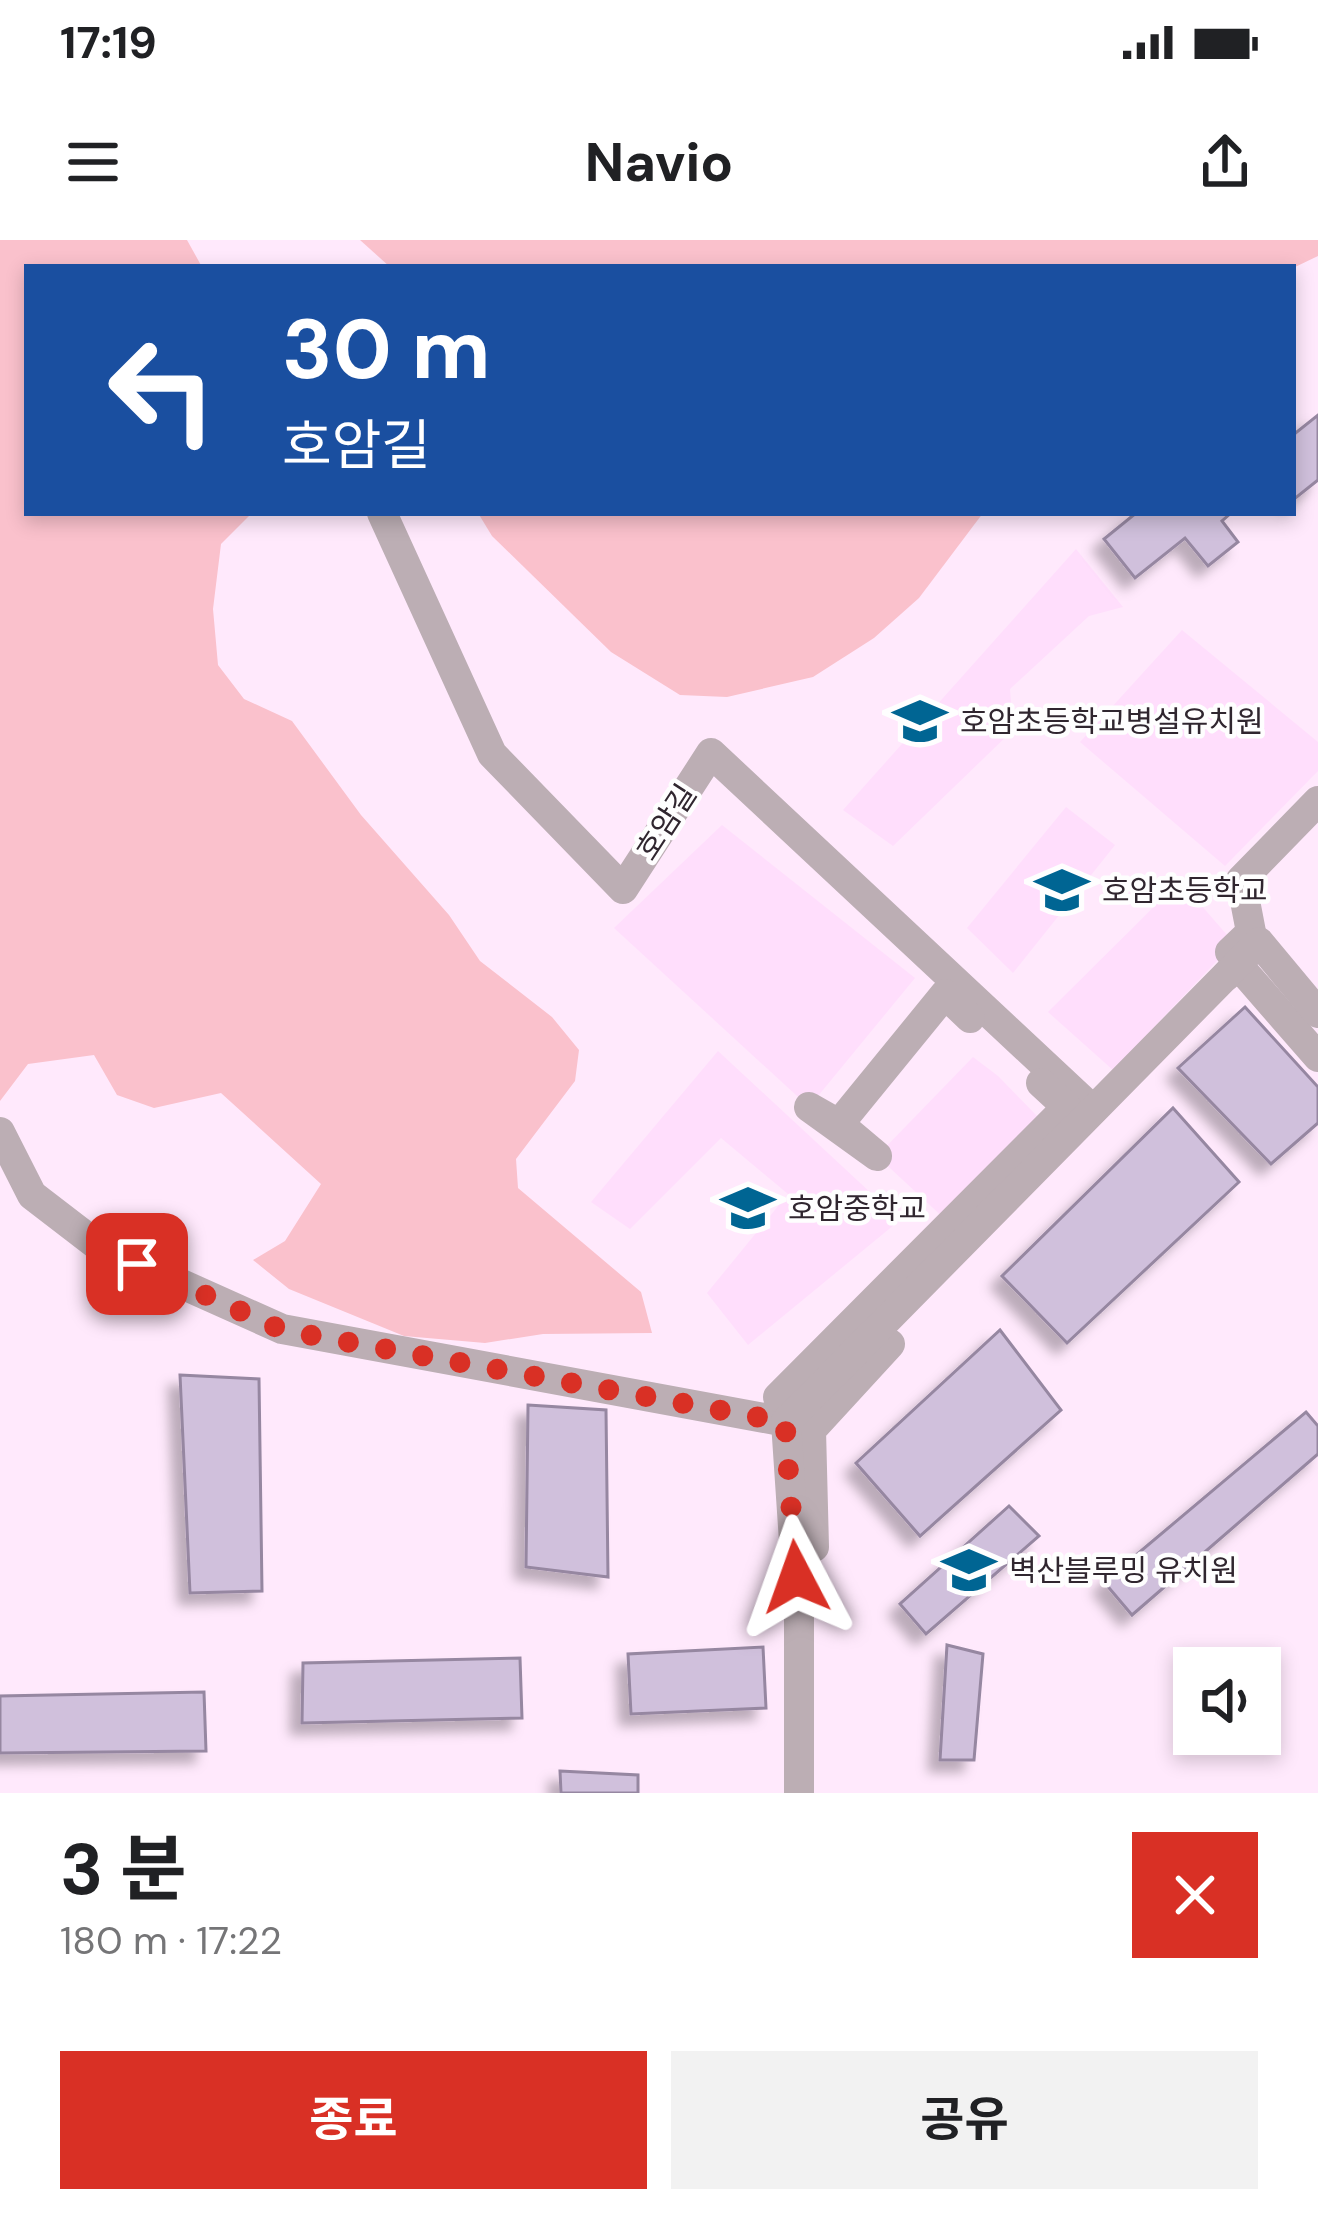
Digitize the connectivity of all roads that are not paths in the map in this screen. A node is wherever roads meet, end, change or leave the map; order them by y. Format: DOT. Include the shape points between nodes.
graph roads {
  1 [pos="383,516"];
  2 [pos="1318,801"];
  3 [pos="1251,932"];
  4 [pos="928,933"];
  5 [pos="1237,964"];
  6 [pos="1318,983"];
  7 [pos="1318,1012"];
  8 [pos="1318,1057"];
  9 [pos="1093,1110"];
  10 [pos="839,1124"];
  11 [pos="0,1132"];
  12 [pos="782,1409"];
  13 [pos="799,1793"];
  14 [pos="820,1793"];
  1 -- 9 [label="street, 호암길" via="493,754 623,889 711,753"];
  2 -- 3 [label="street" via="1240,880"];
  3 -- 4 [label="street" via="1092,1088"];
  3 -- 6 [label="street" via="1268,924"];
  5 -- 7 [label="street" via="1258,943"];
  5 -- 8 [label="street"];
  5 -- 9 [label="street"];
  5 -- 14 [label="street" via="811,1430"];
  9 -- 12 [label="street"];
  10 -- 12 [label="street" via="944,994 1066,1107"];
  11 -- 12 [label="street" via="32,1195 101,1248 282,1330"];
  12 -- 13 [label="street" via="799,1616"];
}
